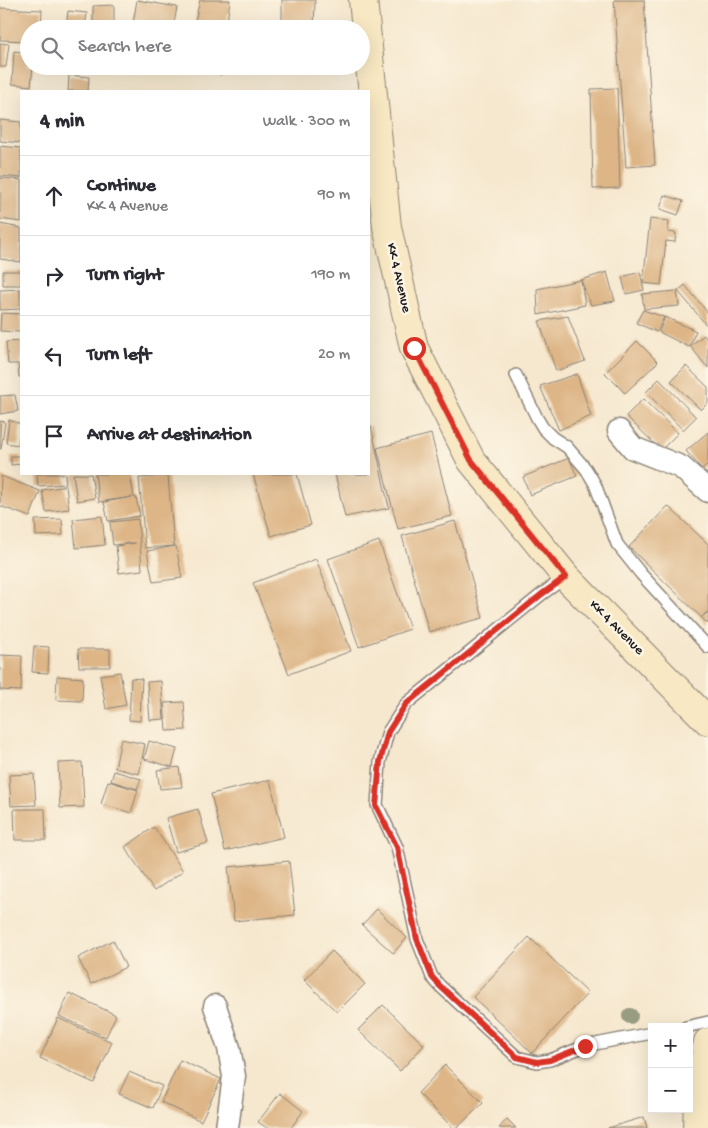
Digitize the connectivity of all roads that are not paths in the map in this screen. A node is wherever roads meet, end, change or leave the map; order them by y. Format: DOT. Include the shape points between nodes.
graph roads {
  1 [pos="363,0"];
  2 [pos="365,20"];
  3 [pos="370,66"];
  4 [pos="516,375"];
  5 [pos="619,431"];
  6 [pos="708,491"];
  7 [pos="566,577"];
  8 [pos="708,647"];
  9 [pos="708,722"];
  10 [pos="215,1006"];
  11 [pos="708,1022"];
  12 [pos="693,1025"];
  13 [pos="648,1034"];
  14 [pos="708,1042"];
  15 [pos="705,1077"];
  16 [pos="227,1128"];
  17 [pos="697,1128"];
  1 -- 2 [label="main road, KK 4 Avenue"];
  3 -- 7 [label="main road, KK 4 Avenue" via="387,227 414,348 471,460"];
  4 -- 8 [label="lane" via="543,428 567,447 595,484 617,544"];
  5 -- 6 [label="street" via="633,448 682,467"];
  7 -- 9 [label="main road, KK 4 Avenue"];
  7 -- 13 [label="lane" via="406,704 388,732 380,762 376,806 397,847 417,939 432,977 517,1057 537,1062 550,1060 585,1046"];
  10 -- 16 [label="street" via="229,1048 234,1076"];
  11 -- 12 [label="lane"];
  14 -- 15 [label="main road"];
  15 -- 17 [label="main road" via="698,1099"];
}
